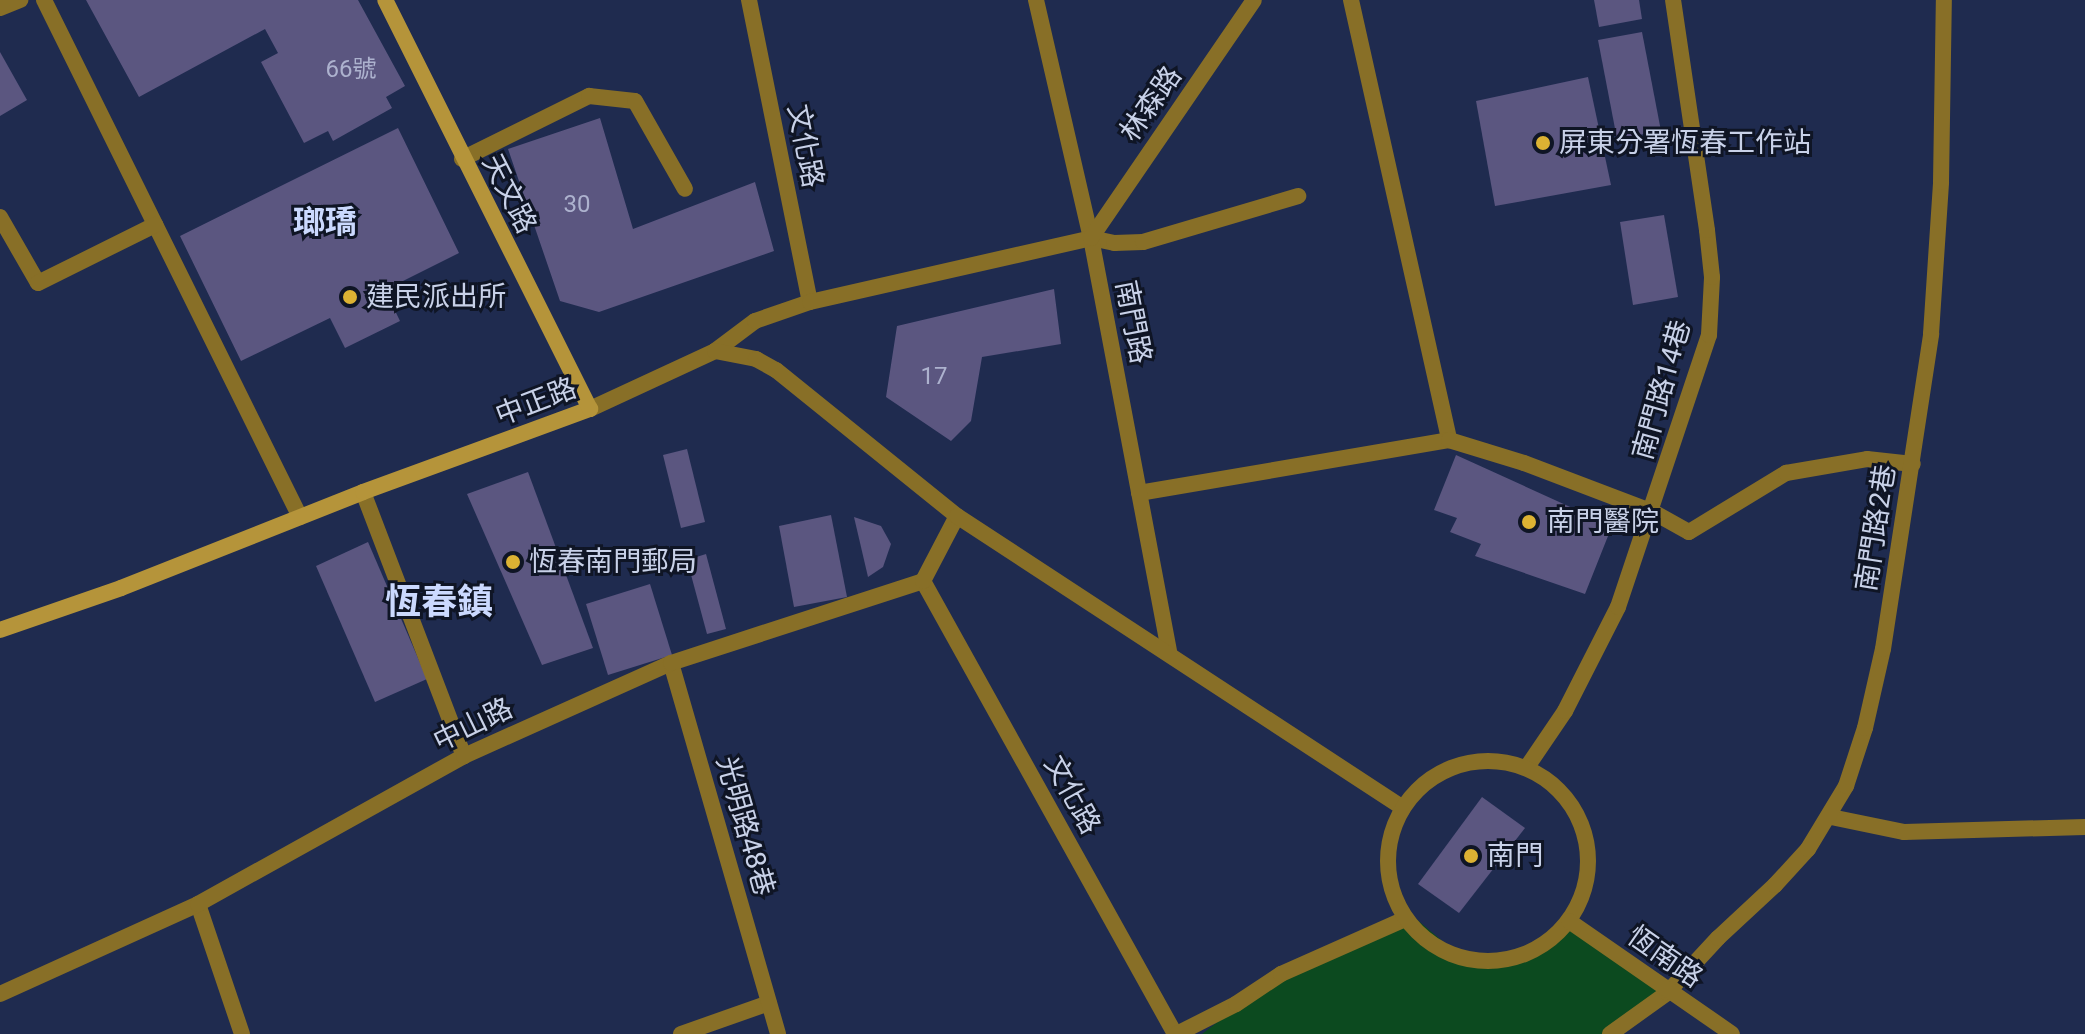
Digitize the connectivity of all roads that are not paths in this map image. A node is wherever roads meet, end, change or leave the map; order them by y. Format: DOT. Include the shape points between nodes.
graph roads {
  1 [pos="20,0"];
  2 [pos="44,0"];
  3 [pos="385,0"];
  4 [pos="749,0"];
  5 [pos="1036,0"];
  6 [pos="1254,0"];
  7 [pos="1351,0"];
  8 [pos="1673,0"];
  9 [pos="1944,0"];
  10 [pos="0,8"];
  11 [pos="462,159"];
  12 [pos="685,189"];
  13 [pos="1298,196"];
  14 [pos="0,217"];
  15 [pos="155,225"];
  16 [pos="1091,238"];
  17 [pos="810,302"];
  18 [pos="715,351"];
  19 [pos="590,409"];
  20 [pos="1449,440"];
  21 [pos="1913,464"];
  22 [pos="363,492"];
  23 [pos="1139,493"];
  24 [pos="1653,512"];
  25 [pos="957,516"];
  26 [pos="300,517"];
  27 [pos="923,581"];
  28 [pos="0,630"];
  29 [pos="1170,655"];
  30 [pos="671,663"];
  31 [pos="464,756"];
  32 [pos="1527,767"];
  33 [pos="1403,808"];
  34 [pos="1831,817"];
  35 [pos="2085,827"];
  36 [pos="198,904"];
  37 [pos="1405,919"];
  38 [pos="1569,921"];
  39 [pos="1667,993"];
  40 [pos="0,994"];
  41 [pos="769,1003"];
  42 [pos="242,1034"];
  43 [pos="681,1034"];
  44 [pos="778,1034"];
  45 [pos="1176,1034"];
  46 [pos="1610,1034"];
  47 [pos="1732,1034"];
  1 -- 10 [label="street"];
  2 -- 15 [label="street"];
  3 -- 11 [label="main road, 天文路"];
  4 -- 17 [label="street, 文化路"];
  5 -- 16 [label="street, 南門路"];
  6 -- 16 [label="street, 林森路"];
  7 -- 20 [label="street"];
  8 -- 24 [label="street, 南門路14巷" via="1712,277 1709,335"];
  9 -- 21 [label="street, 南門路2巷" via="1941,182 1931,334"];
  11 -- 12 [label="street" via="589,96 635,101"];
  11 -- 19 [label="main road, 天文路"];
  13 -- 16 [label="street, 中正路" via="1143,242"];
  14 -- 15 [label="street" via="38,283"];
  15 -- 26 [label="street"];
  16 -- 17 [label="street, 中正路"];
  16 -- 23 [label="street, 南門路"];
  17 -- 18 [label="street, 中正路" via="755,321"];
  18 -- 19 [label="street, 中正路"];
  18 -- 25 [label="street" via="756,359 776,370"];
  19 -- 22 [label="main road, 中正路"];
  20 -- 23 [label="street"];
  20 -- 24 [label="street"];
  21 -- 24 [label="street" via="1867,459 1786,473 1689,532"];
  21 -- 34 [label="street, 南門路2巷" via="1865,728"];
  22 -- 26 [label="main road, 中正路"];
  22 -- 31 [label="street"];
  23 -- 29 [label="street, 南門路"];
  24 -- 32 [label="street" via="1612,620 1565,711"];
  25 -- 27 [label="street"];
  25 -- 29 [label="street"];
  26 -- 28 [label="main road, 中正路"];
  27 -- 30 [label="street, 中山路"];
  27 -- 45 [label="street, 文化路"];
  29 -- 33 [label="street"];
  30 -- 31 [label="street, 中山路"];
  30 -- 41 [label="street, 光明路48巷"];
  31 -- 36 [label="street, 中山路"];
  32 -- 33 [label="street" via="1480,760 1457,765 1418,789"];
  32 -- 38 [label="street" via="1564,793 1585,834 1588,879"];
  33 -- 37 [label="street" via="1388,852 1394,898"];
  34 -- 35 [label="street" via="1904,832"];
  34 -- 39 [label="street, 南門路2巷" via="1775,885"];
  36 -- 40 [label="street, 中山路"];
  36 -- 42 [label="street"];
  37 -- 38 [label="street" via="1427,942 1455,957 1487,962 1518,958 1547,944"];
  37 -- 45 [label="street" via="1281,974"];
  38 -- 39 [label="street, 恆南路"];
  39 -- 46 [label="street, 南門路2巷"];
  39 -- 47 [label="street, 恆南路"];
  41 -- 43 [label="street"];
  41 -- 44 [label="street, 光明路48巷"];
}
